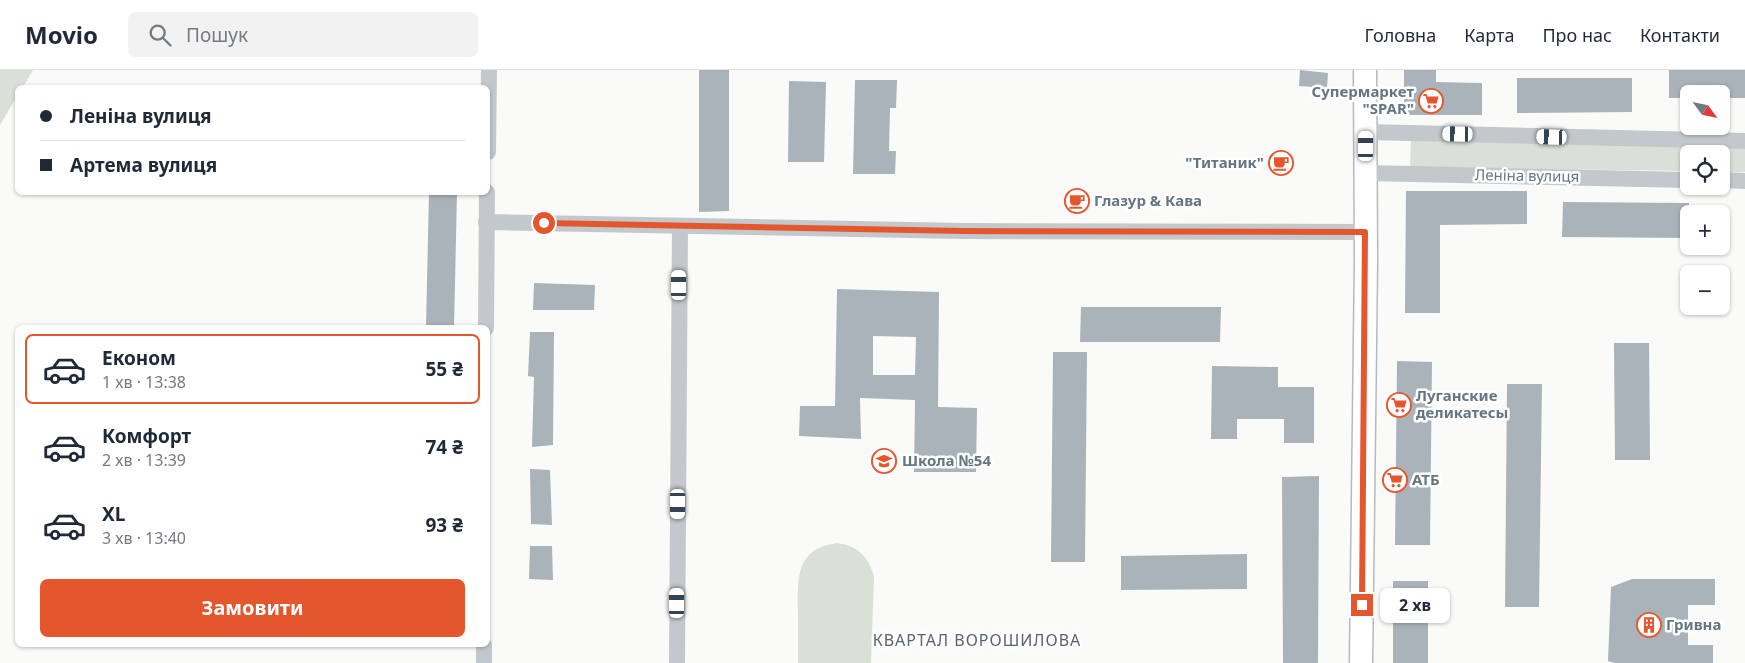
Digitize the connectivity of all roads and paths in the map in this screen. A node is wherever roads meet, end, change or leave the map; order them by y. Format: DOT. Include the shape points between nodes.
graph roads {
  1 [pos="489,70"];
  2 [pos="1365,70"];
  3 [pos="489,85"];
  4 [pos="1366,132"];
  5 [pos="1745,141"];
  6 [pos="1366,173"];
  7 [pos="1680,180"];
  8 [pos="1730,180"];
  9 [pos="1745,181"];
  10 [pos="487,195"];
  11 [pos="486,222"];
  12 [pos="680,226"];
  13 [pos="1365,232"];
  14 [pos="486,325"];
  15 [pos="484,647"];
  16 [pos="484,663"];
  17 [pos="677,663"];
  18 [pos="1361,663"];
  1 -- 3 [label="street"];
  2 -- 4 [label="street"];
  4 -- 5 [label="street"];
  4 -- 6 [label="street"];
  6 -- 7 [label="street, Леніна вулиця"];
  6 -- 13 [label="street"];
  8 -- 9 [label="street"];
  10 -- 11 [label="street"];
  11 -- 12 [label="street"];
  11 -- 14 [label="street"];
  12 -- 13 [label="street" via="964,231"];
  12 -- 17 [label="street"];
  13 -- 18 [label="street"];
  15 -- 16 [label="street"];
}
